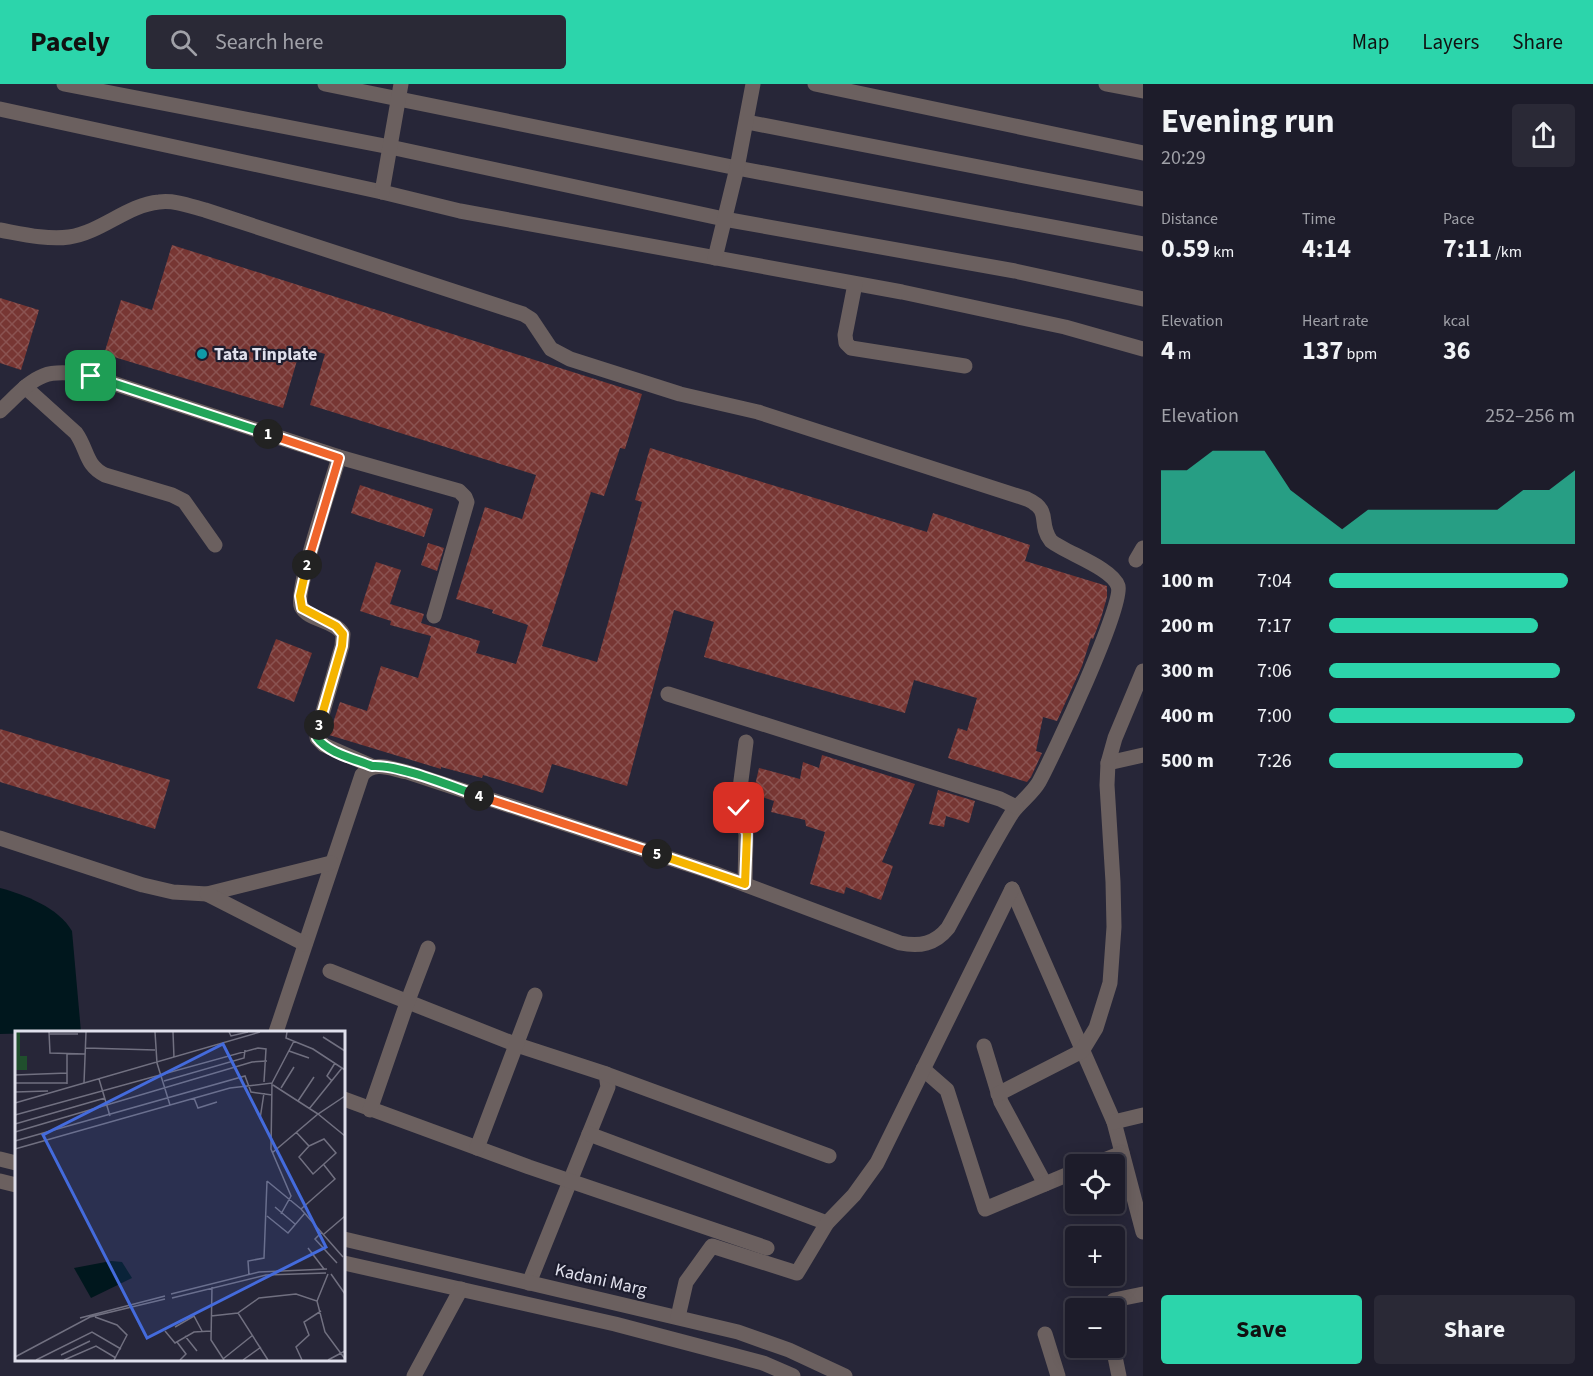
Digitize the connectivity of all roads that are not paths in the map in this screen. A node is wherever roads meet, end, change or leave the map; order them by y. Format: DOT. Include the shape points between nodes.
graph roads {
  1 [pos="64,84"];
  2 [pos="325,84"];
  3 [pos="753,84"];
  4 [pos="815,84"];
  5 [pos="1106,84"];
  6 [pos="400,91"];
  7 [pos="1143,91"];
  8 [pos="0,109"];
  9 [pos="747,122"];
  10 [pos="390,147"];
  11 [pos="1143,153"];
  12 [pos="737,168"];
  13 [pos="382,192"];
  14 [pos="1143,199"];
  15 [pos="724,219"];
  16 [pos="0,231"];
  17 [pos="1143,244"];
  18 [pos="715,258"];
  19 [pos="855,284"];
  20 [pos="1143,299"];
  21 [pos="1143,349"];
  22 [pos="965,366"];
  23 [pos="25,387"];
  24 [pos="0,411"];
  25 [pos="339,458"];
  26 [pos="214,545"];
  27 [pos="434,616"];
  28 [pos="1143,671"];
  29 [pos="668,694"];
  30 [pos="747,742"];
  31 [pos="1143,755"];
  32 [pos="1108,763"];
  33 [pos="372,766"];
  34 [pos="1016,807"];
  35 [pos="0,838"];
  36 [pos="331,863"];
  37 [pos="745,884"];
  38 [pos="207,894"];
  39 [pos="305,944"];
  40 [pos="428,948"];
  41 [pos="330,971"];
  42 [pos="535,995"];
  43 [pos="407,1003"];
  44 [pos="276,1031"];
  45 [pos="517,1045"];
  46 [pos="984,1046"];
  47 [pos="1082,1051"];
  48 [pos="923,1069"];
  49 [pos="606,1074"];
  50 [pos="998,1094"];
  51 [pos="345,1099"];
  52 [pos="370,1110"];
  53 [pos="1143,1115"];
  54 [pos="1114,1122"];
  55 [pos="589,1134"];
  56 [pos="477,1148"];
  57 [pos="1122,1153"];
  58 [pos="829,1156"];
  59 [pos="0,1159"];
  60 [pos="15,1163"];
  61 [pos="1065,1176"];
  62 [pos="0,1181"];
  63 [pos="571,1181"];
  64 [pos="1045,1184"];
  65 [pos="15,1185"];
  66 [pos="827,1223"];
  67 [pos="1143,1232"];
  68 [pos="345,1239"];
  69 [pos="767,1248"];
  70 [pos="345,1263"];
  71 [pos="528,1283"];
  72 [pos="461,1289"];
  73 [pos="1143,1294"];
  74 [pos="1124,1298"];
  75 [pos="678,1317"];
  76 [pos="1045,1334"];
  77 [pos="1115,1358"];
  78 [pos="414,1376"];
  79 [pos="793,1376"];
  80 [pos="844,1376"];
  81 [pos="1058,1376"];
  82 [pos="1119,1376"];
  1 -- 10 [label="street"];
  2 -- 6 [label="street"];
  3 -- 9 [label="street"];
  4 -- 11 [label="street"];
  5 -- 7 [label="street"];
  6 -- 10 [label="street"];
  6 -- 12 [label="street"];
  8 -- 13 [label="street"];
  9 -- 12 [label="street"];
  9 -- 14 [label="street"];
  10 -- 13 [label="street"];
  10 -- 15 [label="street"];
  12 -- 15 [label="street"];
  12 -- 17 [label="street"];
  13 -- 18 [label="street" via="460,211"];
  15 -- 18 [label="street"];
  15 -- 20 [label="street" via="1015,271"];
  16 -- 34 [label="street" via="69,237 149,204 176,202 523,314 531,319 551,349 570,359 680,394 758,412 1036,503 1042,510 1051,541 1105,572 1116,582 1120,594 1093,666 1038,782"];
  18 -- 19 [label="street"];
  19 -- 21 [label="street" via="1065,327"];
  19 -- 22 [label="street" via="845,335 851,348"];
  23 -- 24 [label="street"];
  23 -- 25 [label="street" via="50,372 91,376"];
  23 -- 26 [label="street" via="76,433 96,470 184,501"];
  25 -- 27 [label="street" via="451,488 465,497 465,512"];
  25 -- 33 [label="street" via="303,579 300,602 306,612 336,626 343,634 317,738 324,746"];
  28 -- 32 [label="street"];
  29 -- 34 [label="street"];
  30 -- 37 [label="street" via="739,796 747,834"];
  31 -- 32 [label="street"];
  32 -- 47 [label="street" via="1114,916 1110,983 1096,1028"];
  33 -- 36 [label="street" via="362,775"];
  33 -- 37 [label="street" via="407,772"];
  34 -- 37 [label="street" via="948,928 940,938 927,944 900,943"];
  35 -- 38 [label="street" via="143,885"];
  36 -- 38 [label="street"];
  36 -- 39 [label="street"];
  38 -- 39 [label="street"];
  39 -- 44 [label="street"];
  40 -- 43 [label="street"];
  41 -- 43 [label="street"];
  42 -- 45 [label="street"];
  43 -- 45 [label="street"];
  43 -- 52 [label="street"];
  45 -- 49 [label="street"];
  45 -- 56 [label="street"];
  46 -- 50 [label="street"];
  47 -- 48 [label="street" via="1012,889"];
  47 -- 50 [label="street"];
  47 -- 54 [label="street"];
  48 -- 64 [label="street" via="947,1090 985,1209"];
  48 -- 66 [label="street" via="878,1163"];
  49 -- 55 [label="street" via="608,1087"];
  49 -- 58 [label="street"];
  50 -- 64 [label="street"];
  51 -- 52 [label="street"];
  52 -- 56 [label="street"];
  53 -- 54 [label="street"];
  54 -- 57 [label="street"];
  55 -- 63 [label="street"];
  55 -- 66 [label="street"];
  56 -- 63 [label="street"];
  57 -- 67 [label="street"];
  59 -- 60 [label="street"];
  61 -- 64 [label="street"];
  62 -- 65 [label="street"];
  63 -- 69 [label="street"];
  63 -- 71 [label="street"];
  66 -- 75 [label="street" via="797,1273 712,1246 686,1282"];
  68 -- 71 [label="street, Kadani Marg"];
  70 -- 72 [label="street"];
  71 -- 75 [label="street, Kadani Marg"];
  72 -- 78 [label="street"];
  72 -- 79 [label="street" via="708,1348"];
  73 -- 74 [label="street"];
  75 -- 80 [label="street, Kadani Marg" via="789,1350"];
  76 -- 81 [label="street"];
  77 -- 82 [label="street"];
}
